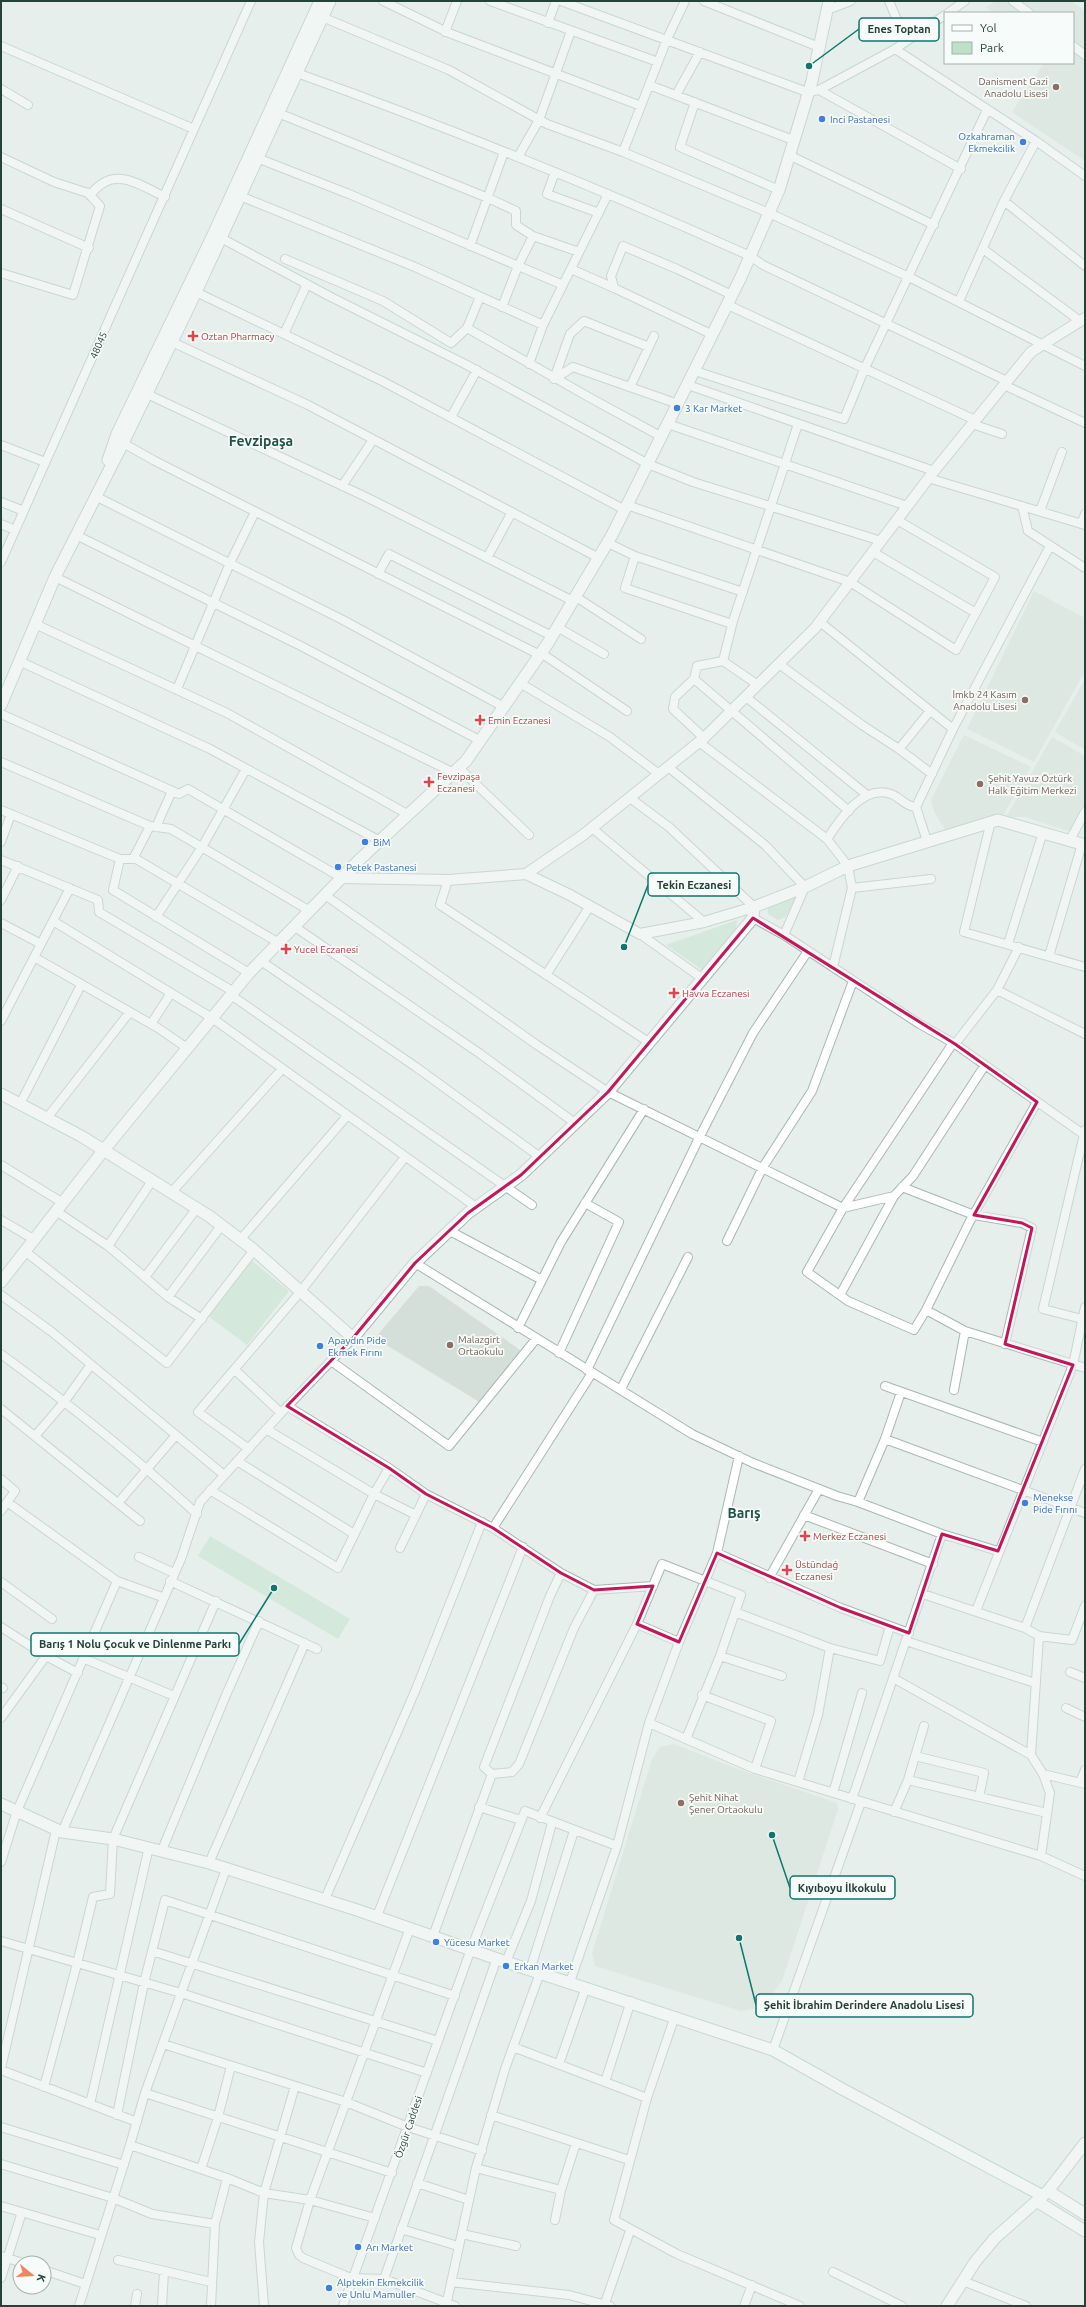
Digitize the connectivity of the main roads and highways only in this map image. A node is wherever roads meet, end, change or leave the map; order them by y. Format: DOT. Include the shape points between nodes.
graph roads {
  1 [pos="320,1"];
  2 [pos="330,1"];
  3 [pos="828,4"];
  4 [pos="95,496"];
  5 [pos="1,705"];
  6 [pos="1084,845"];
  7 [pos="1,1094"];
  8 [pos="103,1151"];
  9 [pos="1,1282"];
  10 [pos="1,1804"];
  11 [pos="1085,2143"];
  12 [pos="1043,2196"];
  13 [pos="1085,2214"];
  14 [pos="1085,2231"];
  15 [pos="947,2306"];
  1 -- 4 [label="main road" via="213,235 117,434"];
  2 -- 4 [label="main road" via="196,292"];
  3 -- 8 [label="main road" via="812,81 779,190 769,213 730,300 626,508 555,631 481,740 457,770 342,878 249,973"];
  4 -- 5 [label="main road" via="55,577"];
  6 -- 8 [label="main road" via="998,820 848,866 754,912 703,979 608,1092 540,1157 476,1207 415,1263 353,1338 254,1250 197,1208"];
  7 -- 8 [label="main road" via="81,1136"];
  8 -- 9 [label="main road"];
  10 -- 12 [label="main road" via="59,1831 114,1839 209,1863 377,1916 535,1972 773,2050"];
  11 -- 12 [label="main road"];
  12 -- 13 [label="main road"];
  12 -- 14 [label="main road"];
  12 -- 15 [label="main road" via="994,2238"];
}
